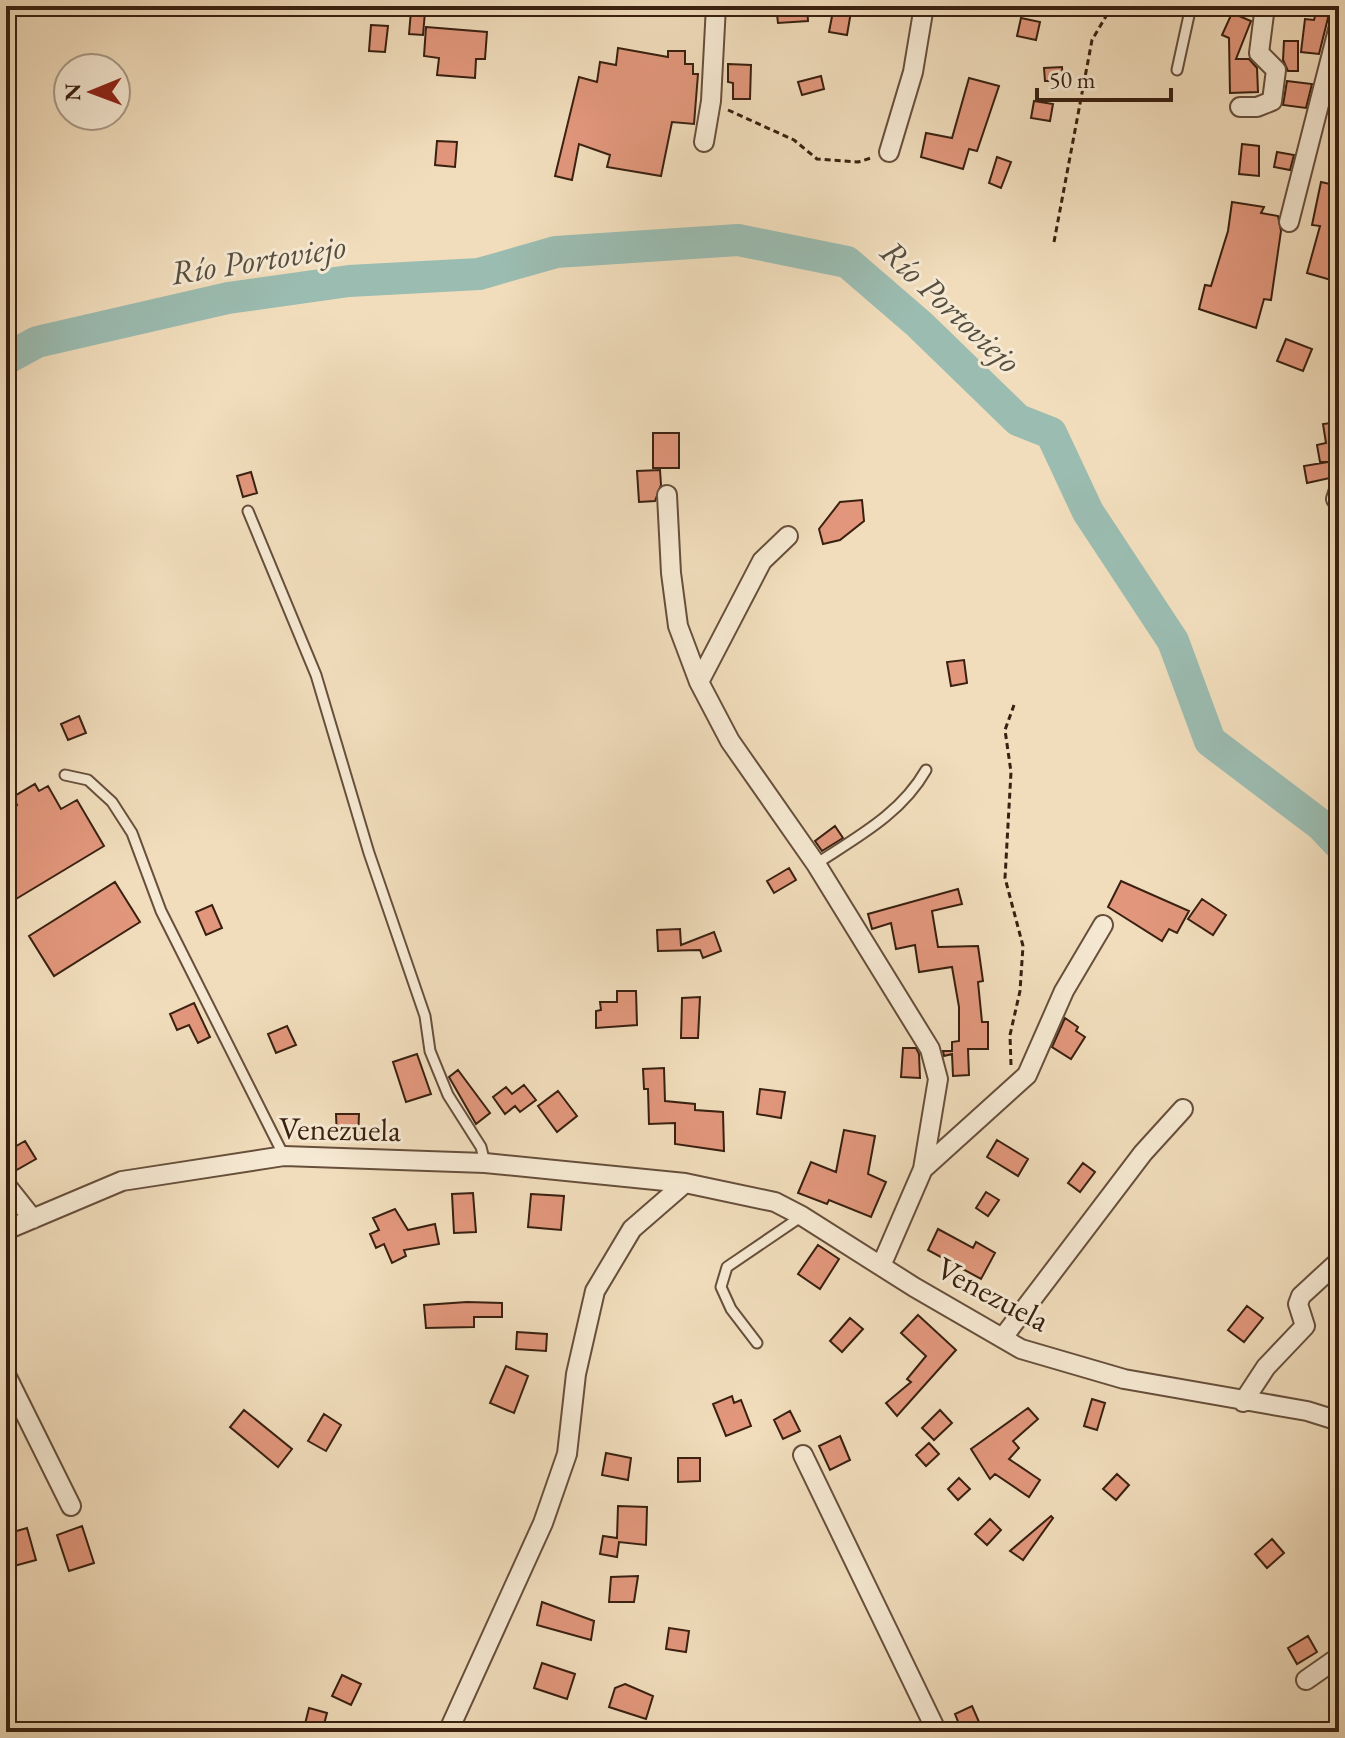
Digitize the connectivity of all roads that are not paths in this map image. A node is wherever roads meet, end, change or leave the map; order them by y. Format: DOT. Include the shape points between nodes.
graph roads {
  1 [pos="716,6"];
  2 [pos="924,6"];
  3 [pos="1191,6"];
  4 [pos="1265,6"];
  5 [pos="1339,26"];
  6 [pos="1177,70"];
  7 [pos="1240,107"];
  8 [pos="704,142"];
  9 [pos="889,152"];
  10 [pos="1289,222"];
  11 [pos="667,495"];
  12 [pos="248,511"];
  13 [pos="788,536"];
  14 [pos="699,682"];
  15 [pos="926,770"];
  16 [pos="65,775"];
  17 [pos="816,864"];
  18 [pos="1103,925"];
  19 [pos="1183,1109"];
  20 [pos="284,1156"];
  21 [pos="485,1163"];
  22 [pos="923,1169"];
  23 [pos="685,1183"];
  24 [pos="6,1185"];
  25 [pos="802,1216"];
  26 [pos="33,1219"];
  27 [pos="6,1230"];
  28 [pos="1339,1261"];
  29 [pos="881,1266"];
  30 [pos="1004,1336"];
  31 [pos="757,1343"];
  32 [pos="6,1375"];
  33 [pos="1243,1402"];
  34 [pos="1339,1421"];
  35 [pos="803,1455"];
  36 [pos="71,1506"];
  37 [pos="1339,1657"];
  38 [pos="1306,1680"];
  39 [pos="448,1732"];
  40 [pos="937,1732"];
  1 -- 8 [label="street"];
  2 -- 9 [label="street" via="913,72"];
  3 -- 6 [label="lane"];
  4 -- 7 [label="street" via="1259,53 1276,70 1272,101"];
  5 -- 10 [label="street"];
  11 -- 14 [label="street" via="678,626"];
  12 -- 21 [label="lane" via="316,675 425,1016 430,1051"];
  13 -- 14 [label="street" via="762,561"];
  14 -- 17 [label="street" via="730,741"];
  15 -- 17 [label="lane" via="912,796"];
  16 -- 20 [label="lane" via="88,780 112,802 132,833 161,911"];
  17 -- 22 [label="street" via="930,1049 938,1079"];
  18 -- 22 [label="street" via="1064,991 1027,1075"];
  19 -- 30 [label="street" via="1143,1153"];
  20 -- 21 [label="street, Venezuela"];
  20 -- 26 [label="street, Venezuela" via="122,1181"];
  21 -- 23 [label="street, Venezuela"];
  22 -- 29 [label="street"];
  23 -- 25 [label="street, Venezuela" via="775,1202"];
  23 -- 39 [label="street" via="632,1229 595,1291 576,1374 567,1454 543,1523"];
  24 -- 26 [label="street"];
  25 -- 29 [label="street, Venezuela"];
  25 -- 31 [label="lane" via="727,1267 721,1287"];
  26 -- 27 [label="street, Venezuela"];
  28 -- 33 [label="street" via="1301,1296 1298,1304 1305,1326 1266,1367"];
  29 -- 30 [label="street, Venezuela"];
  30 -- 33 [label="street, Venezuela" via="1021,1349 1124,1379"];
  32 -- 36 [label="street"];
  33 -- 34 [label="street, Venezuela"];
  35 -- 40 [label="street"];
  37 -- 38 [label="street"];
}
